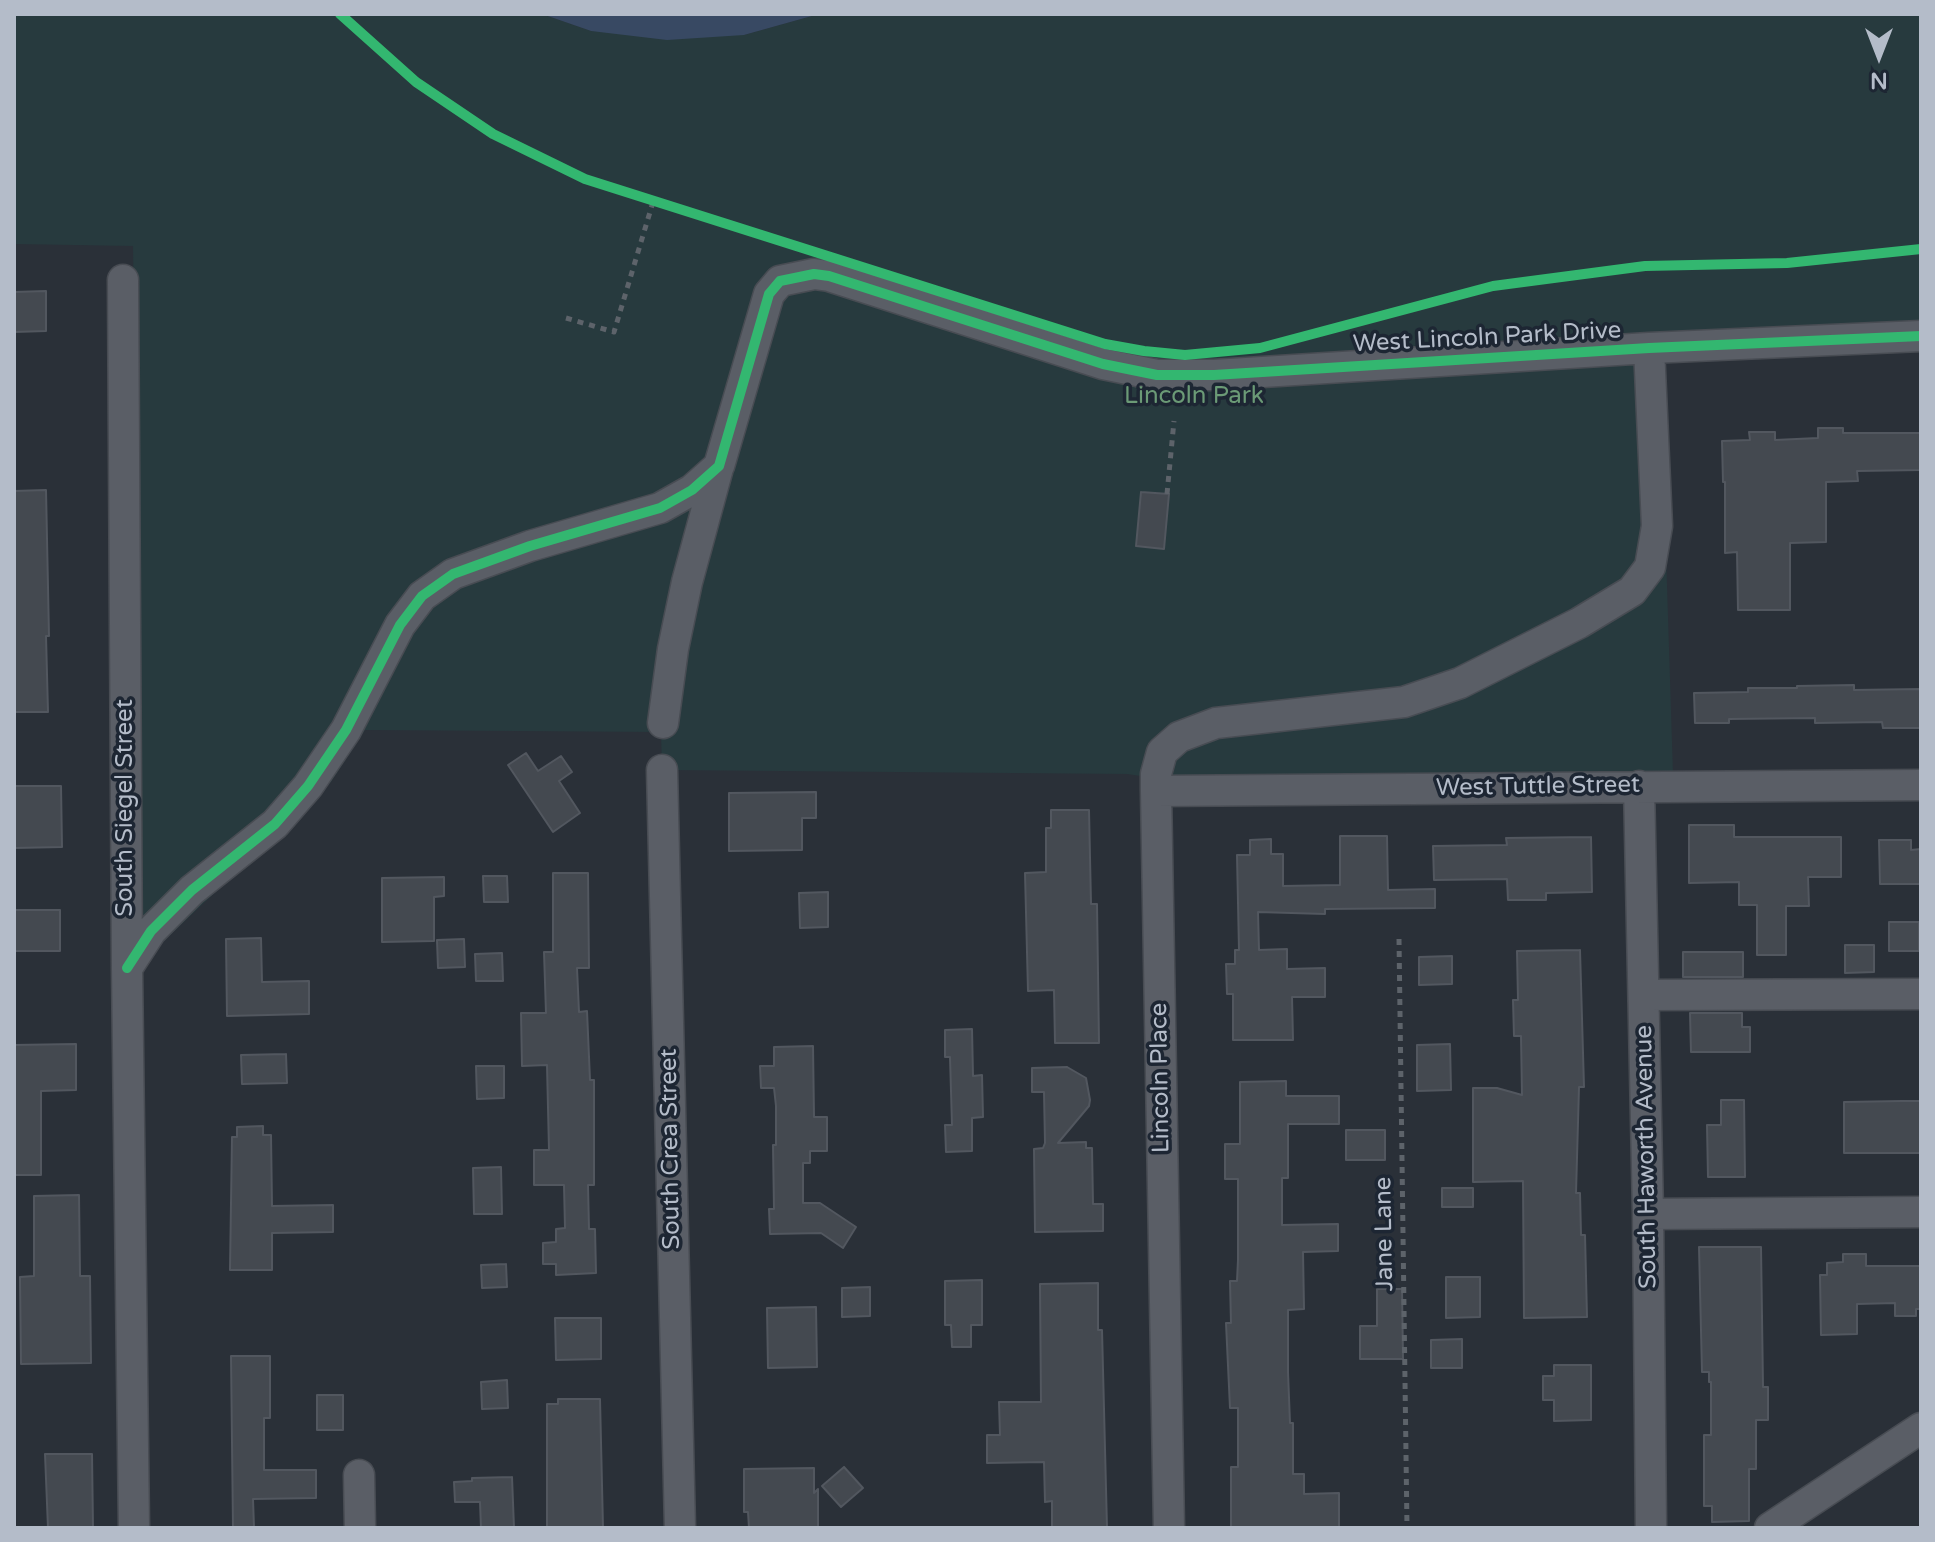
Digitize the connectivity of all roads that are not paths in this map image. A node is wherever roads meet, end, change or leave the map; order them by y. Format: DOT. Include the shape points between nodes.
graph roads {
  1 [pos="123,280"];
  2 [pos="1921,336"];
  3 [pos="1649,348"];
  4 [pos="719,466"];
  5 [pos="663,723"];
  6 [pos="662,770"];
  7 [pos="1921,785"];
  8 [pos="1639,786"];
  9 [pos="1156,791"];
  10 [pos="127,968"];
  11 [pos="1921,994"];
  12 [pos="1644,995"];
  13 [pos="1921,1212"];
  14 [pos="1648,1214"];
  15 [pos="1921,1428"];
  16 [pos="359,1475"];
  17 [pos="134,1528"];
  18 [pos="360,1528"];
  19 [pos="680,1528"];
  20 [pos="1169,1528"];
  21 [pos="1651,1528"];
  22 [pos="1770,1528"];
  1 -- 10 [label="street, South Siegel Street"];
  2 -- 3 [label="street, West Lincoln Park Drive"];
  3 -- 4 [label="street, West Lincoln Park Drive" via="1157,375 1103,364 829,276 805,275 780,281 769,294"];
  3 -- 9 [label="street, Lincoln Place" via="1657,526 1650,567 1632,591 1460,683 1404,702 1216,723 1179,737 1162,752"];
  4 -- 5 [label="street, West Lincoln Park Drive" via="687,582"];
  4 -- 10 [label="street" via="660,508 466,569 422,596 308,786 275,824 192,890 151,931"];
  6 -- 19 [label="street, South Crea Street"];
  7 -- 8 [label="street, West Tuttle Street"];
  8 -- 9 [label="street, West Tuttle Street"];
  8 -- 12 [label="street, South Haworth Avenue"];
  9 -- 20 [label="street, Lincoln Place"];
  10 -- 17 [label="street, South Siegel Street"];
  11 -- 12 [label="street"];
  12 -- 14 [label="street, South Haworth Avenue"];
  13 -- 14 [label="street"];
  14 -- 21 [label="street, South Haworth Avenue"];
  15 -- 22 [label="street"];
  16 -- 18 [label="street"];
}
